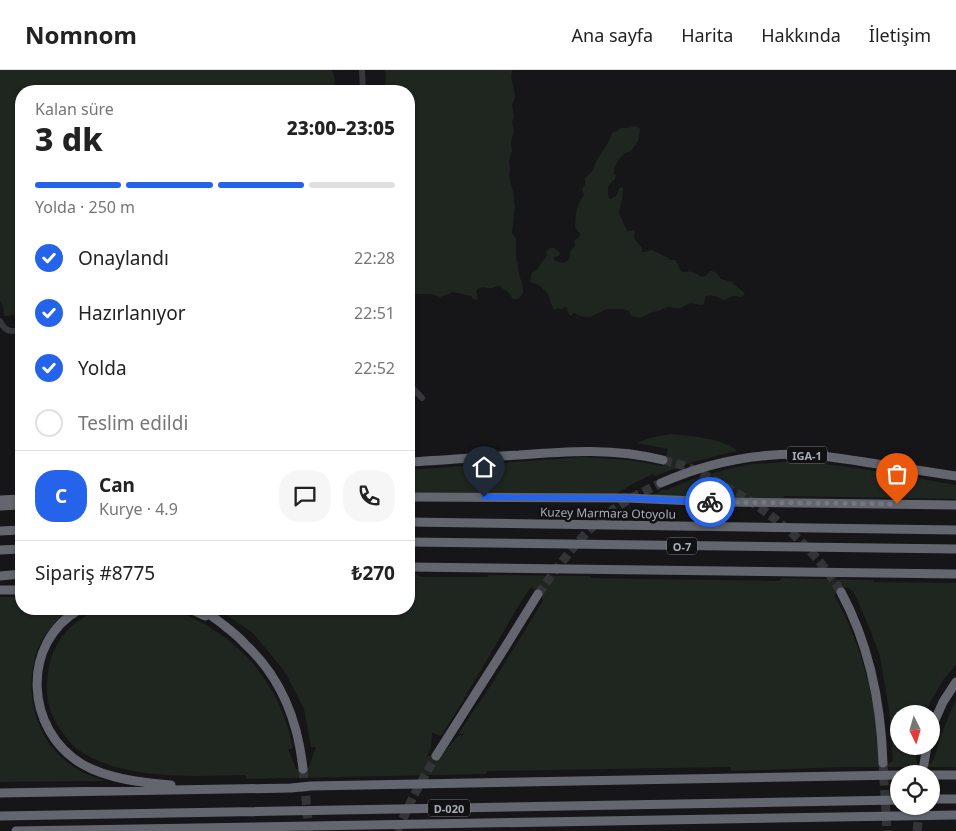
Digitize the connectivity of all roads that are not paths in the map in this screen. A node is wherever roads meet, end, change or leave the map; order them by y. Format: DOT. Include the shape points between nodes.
graph roads {
  1 [pos="362,70"];
  2 [pos="363,85"];
  3 [pos="0,321"];
  4 [pos="15,331"];
  5 [pos="415,390"];
  6 [pos="422,398"];
  7 [pos="663,460"];
  8 [pos="415,462"];
  9 [pos="956,476"];
  10 [pos="661,483"];
  11 [pos="415,497"];
  12 [pos="15,499"];
  13 [pos="0,500"];
  14 [pos="15,505"];
  15 [pos="0,506"];
  16 [pos="956,506"];
  17 [pos="415,522"];
  18 [pos="15,530"];
  19 [pos="956,530"];
  20 [pos="0,531"];
  21 [pos="415,542"];
  22 [pos="15,549"];
  23 [pos="956,549"];
  24 [pos="0,550"];
  25 [pos="415,568"];
  26 [pos="956,574"];
  27 [pos="15,575"];
  28 [pos="0,576"];
  29 [pos="0,590"];
  30 [pos="15,590"];
  31 [pos="840,592"];
  32 [pos="538,594"];
  33 [pos="72,615"];
  34 [pos="202,615"];
  35 [pos="211,615"];
  36 [pos="225,626"];
  37 [pos="956,682"];
  38 [pos="940,709"];
  39 [pos="926,755"];
  40 [pos="436,756"];
  41 [pos="883,763"];
  42 [pos="924,764"];
  43 [pos="303,770"];
  44 [pos="940,775"];
  45 [pos="956,775"];
  46 [pos="890,776"];
  47 [pos="311,786"];
  48 [pos="0,793"];
  49 [pos="940,799"];
  50 [pos="956,799"];
  51 [pos="890,800"];
  52 [pos="956,815"];
  53 [pos="0,816"];
  54 [pos="16,831"];
  1 -- 2 [label="street"];
  3 -- 4 [label="street" via="8,331"];
  5 -- 6 [label="street"];
  7 -- 8 [label="highway" via="624,452 590,451"];
  9 -- 10 [label="highway, IGA-1" via="839,458 784,454 721,463"];
  11 -- 16 [label="highway" via="627,498"];
  12 -- 13 [label="highway"];
  14 -- 15 [label="highway"];
  17 -- 19 [label="highway, Kuzey Marmara Otoyolu / O-7"];
  18 -- 20 [label="highway"];
  21 -- 23 [label="highway, O-7"];
  22 -- 24 [label="highway"];
  25 -- 26 [label="highway"];
  27 -- 28 [label="highway"];
  29 -- 30 [label="highway"];
  31 -- 41 [label="highway" via="861,635 872,672"];
  32 -- 40 [label="highway"];
  33 -- 47 [label="highway" via="50,638 41,658 37,682 39,703 47,728 74,759 96,771 145,782"];
  34 -- 36 [label="highway"];
  35 -- 36 [label="highway"];
  36 -- 43 [label="highway" via="257,656 287,701 300,743"];
  37 -- 38 [label="highway"];
  39 -- 42 [label="highway"];
  44 -- 45 [label="highway"];
  46 -- 47 [label="highway"];
  47 -- 48 [label="highway"];
  49 -- 50 [label="highway"];
  51 -- 53 [label="highway, D-020"];
  52 -- 54 [label="highway, D-020"];
}
